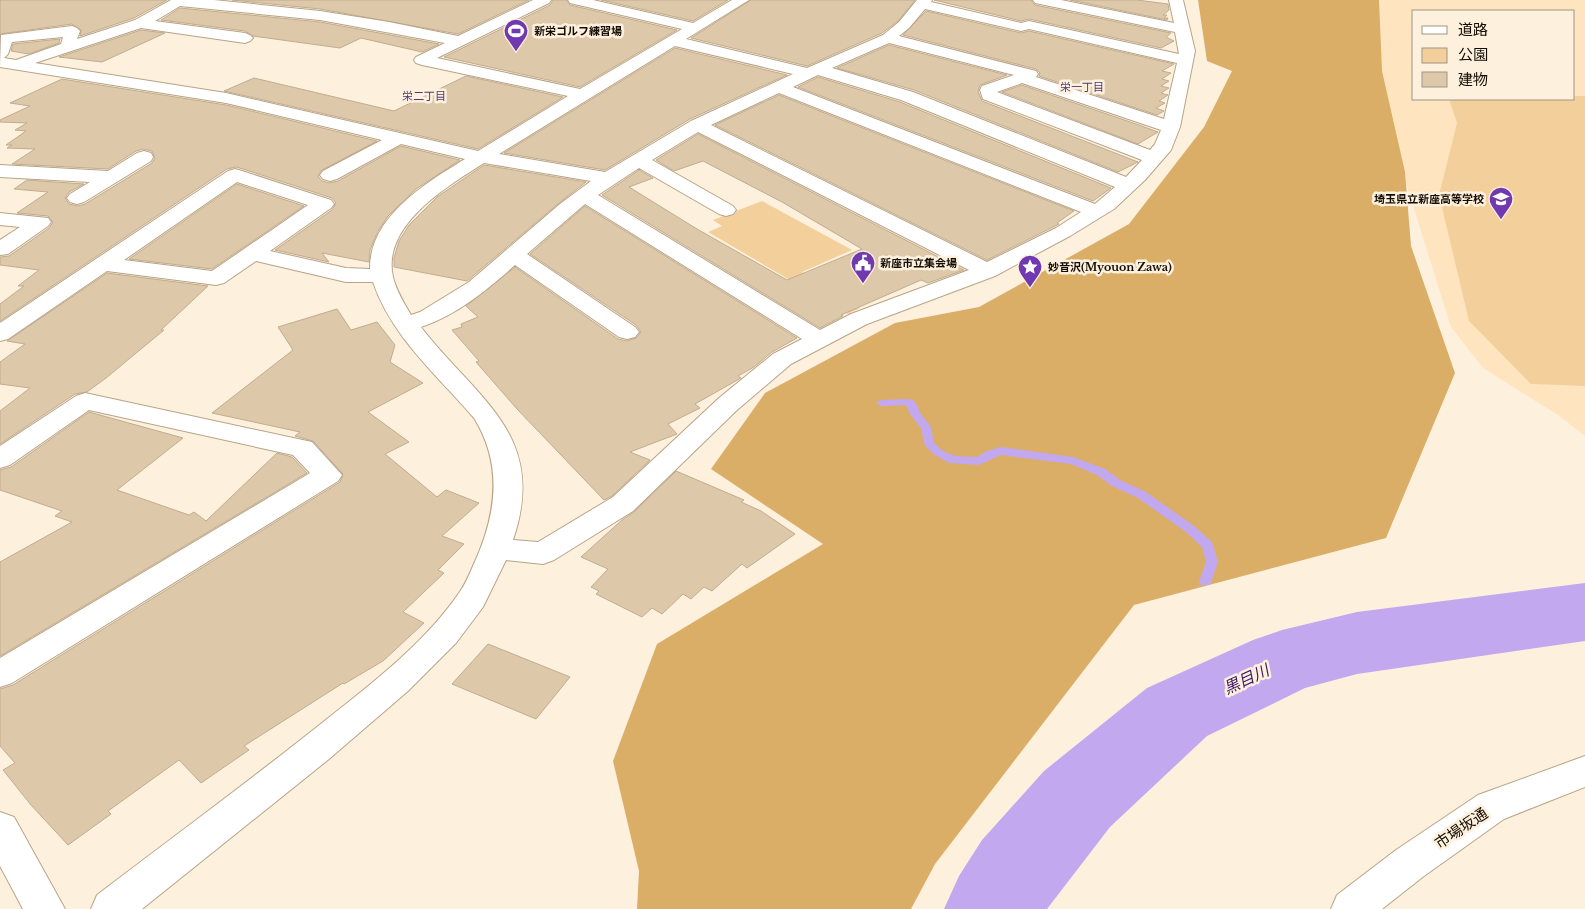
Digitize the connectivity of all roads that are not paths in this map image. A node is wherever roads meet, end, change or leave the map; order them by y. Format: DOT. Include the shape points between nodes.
graph roads {
  1 [pos="544,0"];
  2 [pos="575,0"];
  3 [pos="742,0"];
  4 [pos="1040,0"];
  5 [pos="1176,0"];
  6 [pos="180,1"];
  7 [pos="923,2"];
  8 [pos="646,4"];
  9 [pos="630,13"];
  10 [pos="140,23"];
  11 [pos="1182,29"];
  12 [pos="684,34"];
  13 [pos="245,38"];
  14 [pos="888,38"];
  15 [pos="459,41"];
  16 [pos="75,46"];
  17 [pos="0,54"];
  18 [pos="1185,60"];
  19 [pos="8,63"];
  20 [pos="0,71"];
  21 [pos="812,71"];
  22 [pos="1023,78"];
  23 [pos="779,87"];
  24 [pos="581,94"];
  25 [pos="698,125"];
  26 [pos="1172,127"];
  27 [pos="398,138"];
  28 [pos="144,157"];
  29 [pos="480,157"];
  30 [pos="1153,158"];
  31 [pos="638,160"];
  32 [pos="0,171"];
  33 [pos="330,175"];
  34 [pos="111,178"];
  35 [pos="608,178"];
  36 [pos="1129,185"];
  37 [pos="586,195"];
  38 [pos="77,198"];
  39 [pos="726,210"];
  40 [pos="1098,212"];
  41 [pos="0,219"];
  42 [pos="0,249"];
  43 [pos="250,253"];
  44 [pos="513,254"];
  45 [pos="102,264"];
  46 [pos="986,271"];
  47 [pos="381,276"];
  48 [pos="405,325"];
  49 [pos="627,332"];
  50 [pos="0,334"];
  51 [pos="818,339"];
  52 [pos="0,459"];
  53 [pos="496,550"];
  54 [pos="0,674"];
  55 [pos="1585,771"];
  56 [pos="0,830"];
  57 [pos="45,909"];
  58 [pos="111,909"];
  59 [pos="1351,909"];
  1 -- 15 [label="street"];
  2 -- 9 [label="street"];
  3 -- 12 [label="street"];
  4 -- 11 [label="street"];
  5 -- 11 [label="street"];
  6 -- 10 [label="street"];
  6 -- 15 [label="street" via="332,16"];
  7 -- 14 [label="street"];
  7 -- 18 [label="street" via="1021,27 1029,25"];
  8 -- 9 [label="street"];
  9 -- 12 [label="street"];
  10 -- 13 [label="street"];
  10 -- 16 [label="street"];
  11 -- 18 [label="street" via="1187,51"];
  12 -- 21 [label="street"];
  12 -- 24 [label="street"];
  14 -- 21 [label="street"];
  14 -- 22 [label="street" via="1030,74"];
  15 -- 24 [label="street" via="422,60"];
  16 -- 17 [label="street" via="68,42 72,31 6,38"];
  16 -- 19 [label="street"];
  18 -- 26 [label="street"];
  19 -- 20 [label="street"];
  19 -- 27 [label="street" via="226,98"];
  21 -- 23 [label="street"];
  21 -- 36 [label="street" via="907,96"];
  22 -- 26 [label="street"];
  22 -- 30 [label="street" via="988,90 989,95"];
  23 -- 25 [label="street"];
  23 -- 40 [label="street"];
  24 -- 29 [label="street"];
  25 -- 31 [label="street"];
  25 -- 46 [label="street"];
  26 -- 30 [label="street" via="1164,146"];
  27 -- 29 [label="street"];
  27 -- 33 [label="street"];
  28 -- 34 [label="street"];
  29 -- 35 [label="street"];
  29 -- 47 [label="street" via="419,202 395,226 386,241"];
  30 -- 36 [label="street"];
  31 -- 35 [label="street"];
  31 -- 39 [label="street"];
  32 -- 34 [label="street"];
  34 -- 38 [label="street"];
  35 -- 37 [label="street"];
  36 -- 40 [label="street"];
  37 -- 44 [label="street"];
  37 -- 51 [label="street"];
  40 -- 46 [label="street"];
  41 -- 42 [label="street" via="41,222"];
  43 -- 45 [label="street" via="216,278"];
  43 -- 45 [label="street" via="324,204 235,175"];
  43 -- 47 [label="street" via="346,275"];
  44 -- 48 [label="street" via="477,287 428,316"];
  44 -- 49 [label="street"];
  45 -- 50 [label="street"];
  46 -- 51 [label="street"];
  47 -- 48 [label="street" via="389,299"];
  48 -- 53 [label="street" via="493,425 507,463 508,496"];
  51 -- 53 [label="street" via="782,359 728,404 623,504 543,553"];
  52 -- 54 [label="street" via="85,401 302,448 328,475"];
  53 -- 58 [label="street" via="472,598 430,649 379,697"];
  55 -- 59 [label="street, 市場坂通" via="1491,807"];
  56 -- 57 [label="street"];
}
